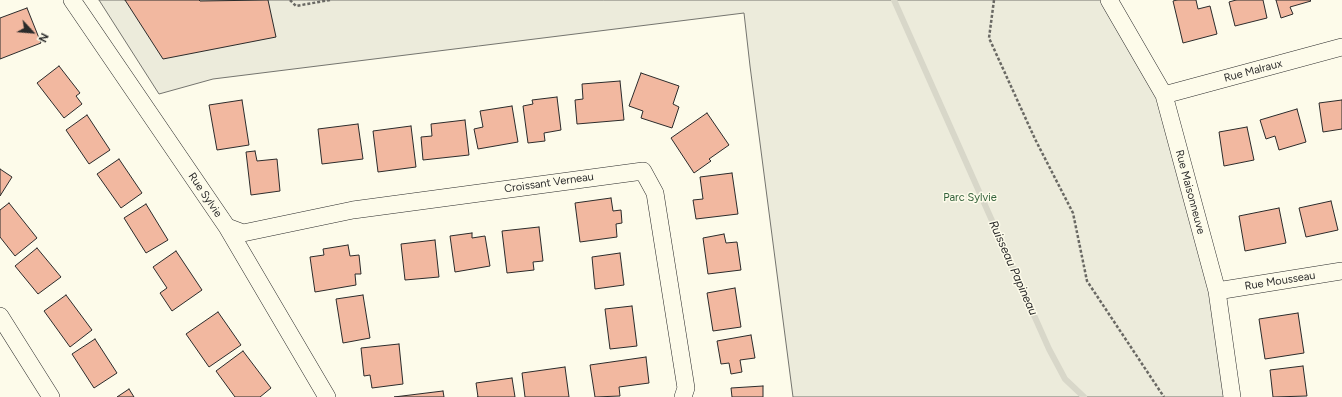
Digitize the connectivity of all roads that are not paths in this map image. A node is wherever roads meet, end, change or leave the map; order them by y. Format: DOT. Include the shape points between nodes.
graph roads {
  1 [pos="72,0"];
  2 [pos="1109,0"];
  3 [pos="1342,47"];
  4 [pos="1164,95"];
  5 [pos="226,227"];
  6 [pos="1342,271"];
  7 [pos="1217,291"];
  8 [pos="0,316"];
  9 [pos="51,397"];
  10 [pos="327,397"];
  11 [pos="683,397"];
  12 [pos="1232,397"];
  1 -- 5 [label="street, Rue Sylvie"];
  2 -- 4 [label="street, Rue Maisonneuve"];
  3 -- 4 [label="street, Rue Malraux"];
  4 -- 7 [label="street, Rue Maisonneuve"];
  5 -- 10 [label="street, Rue Sylvie"];
  5 -- 11 [label="street, Croissant Verneau" via="243,233 353,210 643,171 654,193 686,388"];
  6 -- 7 [label="street, Rue Mousseau"];
  7 -- 12 [label="street, Rue Maisonneuve"];
  8 -- 9 [label="street"];
}
